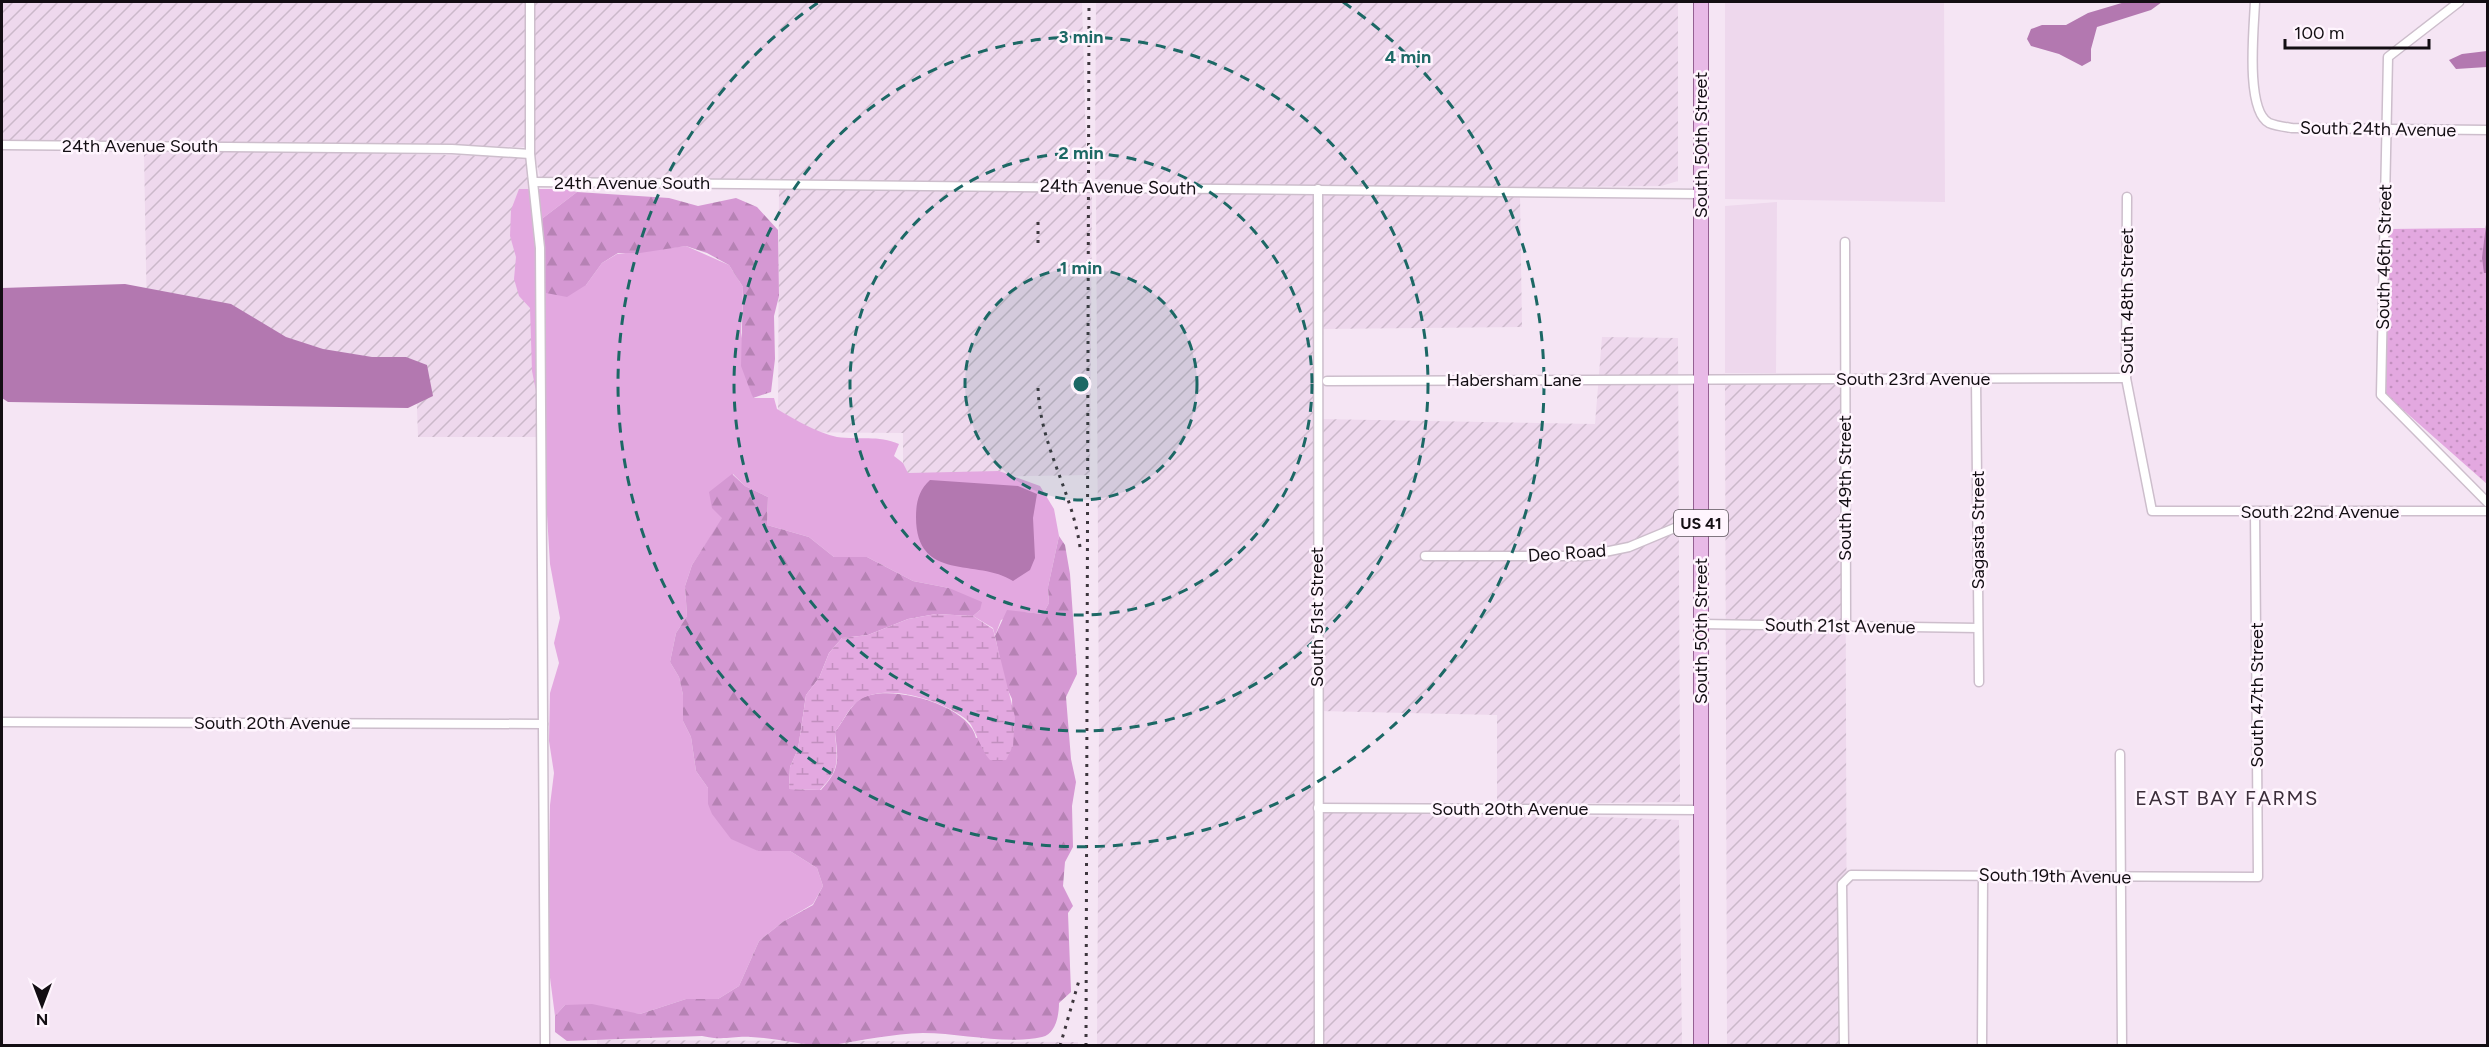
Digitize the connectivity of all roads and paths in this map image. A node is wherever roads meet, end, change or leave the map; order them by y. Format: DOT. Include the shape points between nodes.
graph roads {
  1 [pos="530,2"];
  2 [pos="1701,2"];
  3 [pos="2255,2"];
  4 [pos="2459,2"];
  5 [pos="2387,129"];
  6 [pos="2487,130"];
  7 [pos="2,145"];
  8 [pos="530,154"];
  9 [pos="534,182"];
  10 [pos="1318,189"];
  11 [pos="1701,194"];
  12 [pos="2127,197"];
  13 [pos="1845,242"];
  14 [pos="2126,378"];
  15 [pos="1976,379"];
  16 [pos="1701,380"];
  17 [pos="1845,380"];
  18 [pos="1327,381"];
  19 [pos="2487,503"];
  20 [pos="2152,511"];
  21 [pos="2487,511"];
  22 [pos="2255,513"];
  23 [pos="1701,517"];
  24 [pos="1425,556"];
  25 [pos="1701,624"];
  26 [pos="1846,627"];
  27 [pos="1978,628"];
  28 [pos="1979,682"];
  29 [pos="2,722"];
  30 [pos="543,724"];
  31 [pos="2120,754"];
  32 [pos="1318,808"];
  33 [pos="1701,810"];
  34 [pos="1983,875"];
  35 [pos="2121,877"];
  36 [pos="2258,877"];
  37 [pos="544,1046"];
  38 [pos="1319,1046"];
  39 [pos="1701,1046"];
  40 [pos="1844,1046"];
  41 [pos="1982,1046"];
  42 [pos="2122,1046"];
  1 -- 8 [label="street"];
  2 -- 11 [label="main road, South 50th Street / US 41"];
  3 -- 5 [label="street, South 24th Avenue" via="2254,93 2258,110 2268,123 2292,128"];
  4 -- 5 [label="street, South 46th Street" via="2388,57"];
  5 -- 6 [label="street, South 24th Avenue"];
  5 -- 19 [label="street, South 46th Street" via="2381,395"];
  7 -- 8 [label="street, 24th Avenue South" via="452,149"];
  8 -- 9 [label="street"];
  9 -- 10 [label="street, 24th Avenue South"];
  9 -- 30 [label="street" via="540,248"];
  10 -- 11 [label="street, 24th Avenue South"];
  10 -- 32 [label="street, South 51st Street"];
  11 -- 16 [label="main road, South 50th Street / US 41"];
  12 -- 14 [label="street, South 48th Street"];
  13 -- 17 [label="street, South 49th Street"];
  14 -- 15 [label="street, South 23rd Avenue"];
  14 -- 20 [label="street, South 48th Street"];
  15 -- 17 [label="street, South 23rd Avenue"];
  15 -- 27 [label="street, Sagasta Street"];
  16 -- 17 [label="street, South 23rd Avenue"];
  16 -- 18 [label="street, Habersham Lane"];
  16 -- 23 [label="main road, South 50th Street / US 41"];
  17 -- 26 [label="street, South 49th Street"];
  20 -- 22 [label="street, South 22nd Avenue"];
  21 -- 22 [label="street, South 22nd Avenue"];
  22 -- 36 [label="street, South 47th Street"];
  23 -- 24 [label="street, Deo Road" via="1629,547 1585,556"];
  23 -- 25 [label="main road, South 50th Street / US 41"];
  25 -- 26 [label="street, South 21st Avenue"];
  25 -- 33 [label="main road, South 50th Street / US 41"];
  26 -- 27 [label="street, South 21st Avenue"];
  27 -- 28 [label="street, Sagasta Street"];
  29 -- 30 [label="street, South 20th Avenue"];
  30 -- 37 [label="street"];
  31 -- 35 [label="street"];
  32 -- 33 [label="street, South 20th Avenue"];
  32 -- 38 [label="street, South 51st Street"];
  33 -- 39 [label="main road, South 50th Street / US 41"];
  34 -- 35 [label="street, South 19th Avenue"];
  34 -- 40 [label="street, South 19th Avenue" via="1851,875 1842,884"];
  34 -- 41 [label="street"];
  35 -- 36 [label="street, South 19th Avenue"];
  35 -- 42 [label="street"];
}
